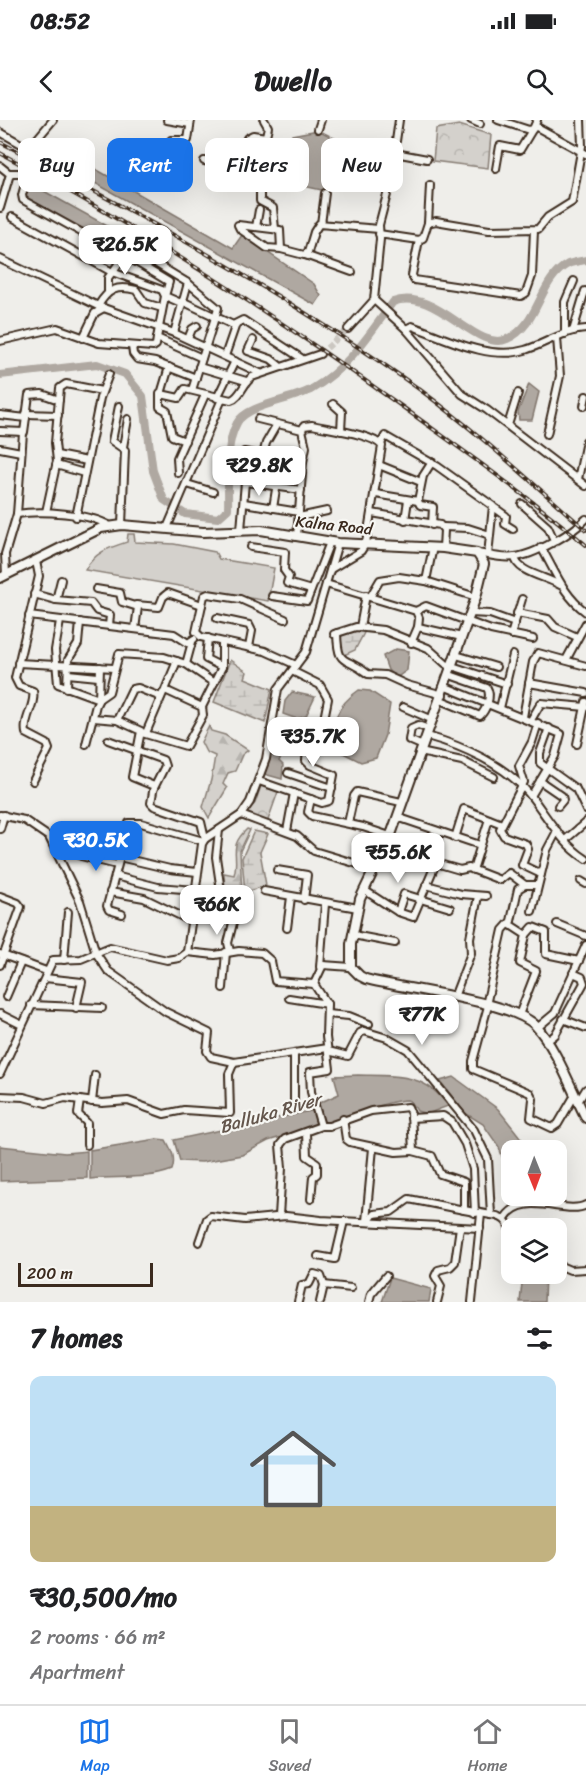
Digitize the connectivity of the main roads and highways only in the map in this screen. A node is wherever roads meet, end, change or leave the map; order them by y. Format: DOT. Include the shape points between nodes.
graph roads {
  1 [pos="3,576"];
  2 [pos="580,1103"];
  3 [pos="586,1118"];
  1 -- 2 [label="main road, Kalna Road" via="110,526 122,525 203,532 261,530 334,542 477,552 484,564 476,597 397,817 364,890 353,935 351,966 366,979 519,1015 537,1028"];
  2 -- 3 [label="main road"];
}
